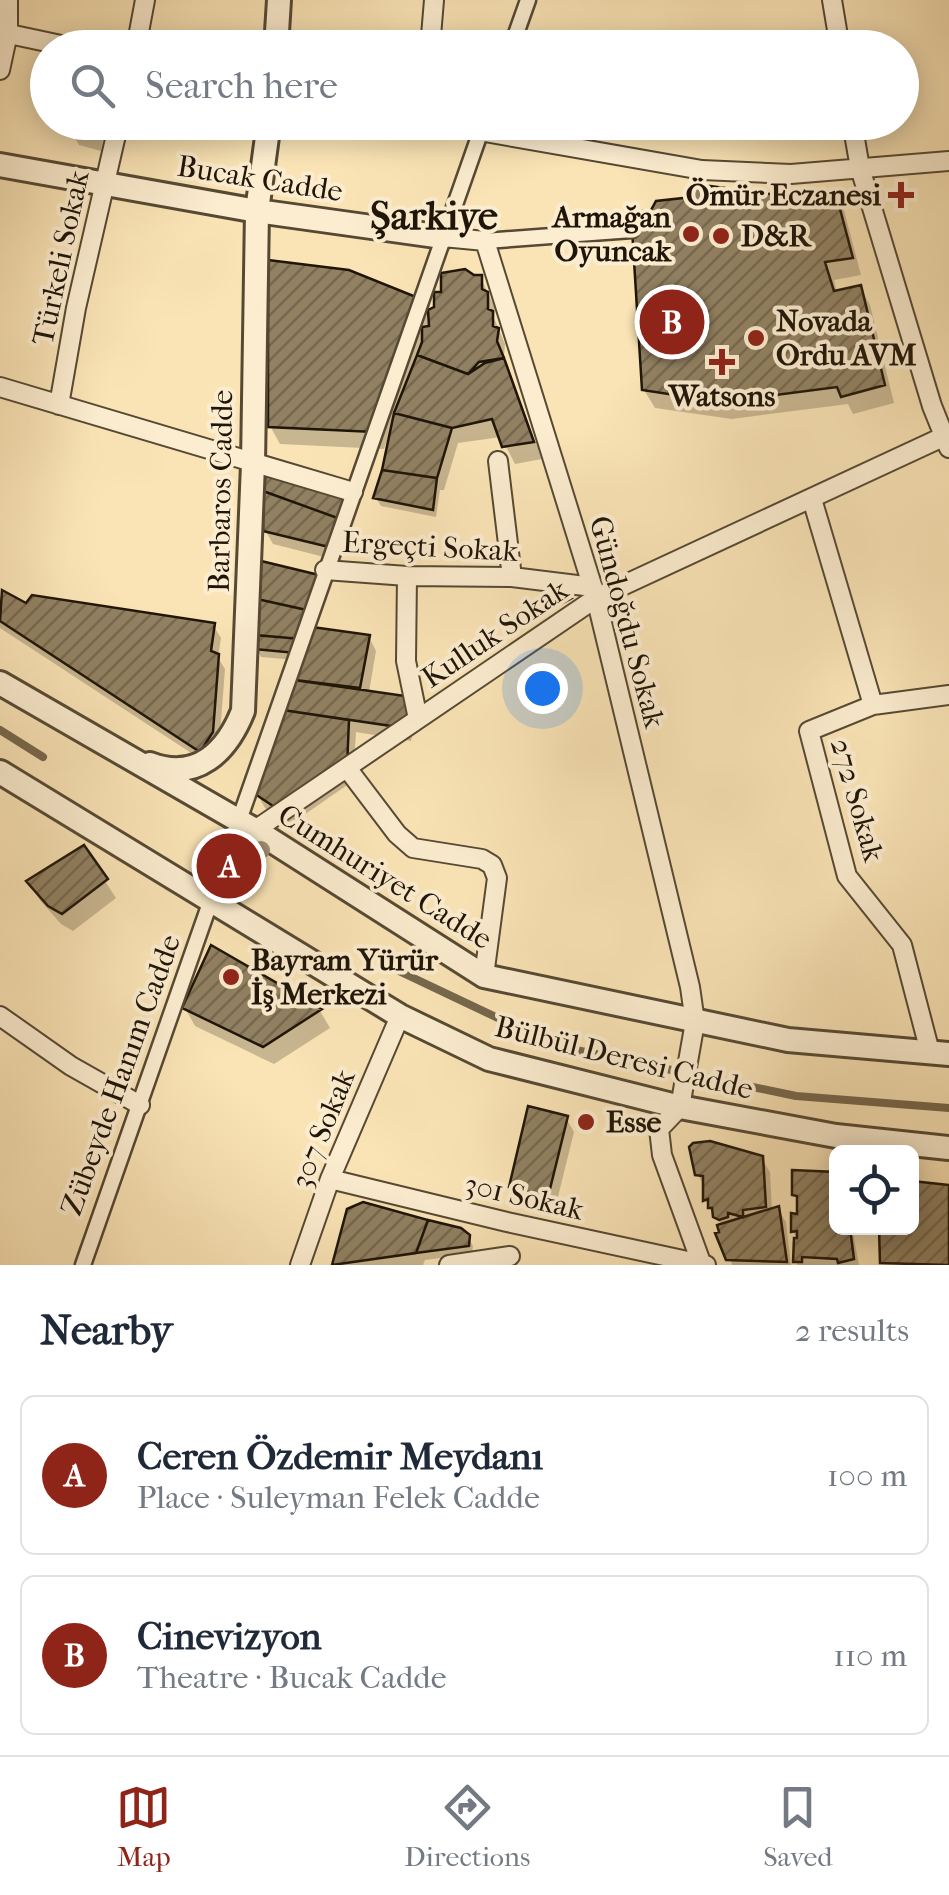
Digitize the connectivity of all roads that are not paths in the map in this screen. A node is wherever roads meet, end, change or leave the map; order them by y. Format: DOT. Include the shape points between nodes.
graph roads {
  1 [pos="8,0"];
  2 [pos="145,0"];
  3 [pos="279,0"];
  4 [pos="434,0"];
  5 [pos="528,0"];
  6 [pos="832,0"];
  7 [pos="139,30"];
  8 [pos="277,30"];
  9 [pos="432,30"];
  10 [pos="517,30"];
  11 [pos="837,30"];
  12 [pos="4,32"];
  13 [pos="30,38"];
  14 [pos="0,70"];
  15 [pos="116,140"];
  16 [pos="266,140"];
  17 [pos="478,140"];
  18 [pos="545,140"];
  19 [pos="855,140"];
  20 [pos="949,161"];
  21 [pos="0,165"];
  22 [pos="860,168"];
  23 [pos="105,184"];
  24 [pos="257,211"];
  25 [pos="632,230"];
  26 [pos="443,237"];
  27 [pos="485,242"];
  28 [pos="0,387"];
  29 [pos="940,404"];
  30 [pos="59,406"];
  31 [pos="947,442"];
  32 [pos="498,461"];
  33 [pos="253,464"];
  34 [pos="353,492"];
  35 [pos="812,499"];
  36 [pos="325,570"];
  37 [pos="406,576"];
  38 [pos="512,577"];
  39 [pos="594,593"];
  40 [pos="0,683"];
  41 [pos="949,695"];
  42 [pos="873,705"];
  43 [pos="418,719"];
  44 [pos="123,754"];
  45 [pos="347,768"];
  46 [pos="0,772"];
  47 [pos="246,825"];
  48 [pos="211,903"];
  49 [pos="484,976"];
  50 [pos="0,1016"];
  51 [pos="400,1016"];
  52 [pos="696,1022"];
  53 [pos="940,1053"];
  54 [pos="140,1105"];
  55 [pos="680,1108"];
  56 [pos="949,1148"];
  57 [pos="330,1179"];
  58 [pos="507,1222"];
  59 [pos="511,1261"];
  60 [pos="704,1264"];
  61 [pos="83,1265"];
  62 [pos="300,1265"];
  63 [pos="449,1265"];
  1 -- 12 [label="street"];
  2 -- 7 [label="street"];
  3 -- 8 [label="street"];
  4 -- 9 [label="street"];
  5 -- 10 [label="street"];
  6 -- 11 [label="street"];
  12 -- 13 [label="street"];
  12 -- 14 [label="street"];
  15 -- 23 [label="street, Türkeli Sokak"];
  16 -- 24 [label="street, Barbaros Cadde"];
  17 -- 26 [label="street, Zübeyde Hanım Cadde"];
  18 -- 22 [label="street" via="702,170 791,174"];
  19 -- 22 [label="street"];
  20 -- 22 [label="street"];
  21 -- 23 [label="street, Bucak Cadde"];
  22 -- 29 [label="street"];
  23 -- 24 [label="street, Bucak Cadde"];
  23 -- 30 [label="street, Türkeli Sokak"];
  24 -- 26 [label="street, Bucak Cadde"];
  24 -- 33 [label="street, Barbaros Cadde"];
  25 -- 27 [label="street, Bucak Cadde"];
  26 -- 27 [label="street, Bucak Cadde"];
  26 -- 34 [label="street, Zübeyde Hanım Cadde"];
  27 -- 39 [label="street, Gündoğdu Sokak"];
  28 -- 30 [label="street"];
  29 -- 31 [label="street"];
  30 -- 33 [label="street"];
  31 -- 35 [label="street, Kulluk Sokak"];
  32 -- 38 [label="street"];
  33 -- 34 [label="street"];
  33 -- 44 [label="street, Barbaros Cadde" via="246,666 232,737 221,752 187,768 164,769"];
  34 -- 36 [label="street, Zübeyde Hanım Cadde"];
  35 -- 39 [label="street, Kulluk Sokak"];
  35 -- 42 [label="street, 272 Sokak"];
  36 -- 37 [label="street, Ergeçti Sokak"];
  36 -- 47 [label="street, Zübeyde Hanım Cadde"];
  37 -- 38 [label="street, Ergeçti Sokak"];
  37 -- 43 [label="street" via="406,661"];
  38 -- 39 [label="street, Ergeçti Sokak"];
  39 -- 43 [label="street, Kulluk Sokak"];
  39 -- 52 [label="street, Gündoğdu Sokak"];
  40 -- 44 [label="street, Cumhuriyet Cadde"];
  41 -- 42 [label="street, 272 Sokak"];
  42 -- 53 [label="street, 272 Sokak" via="809,731 847,876 902,945"];
  43 -- 45 [label="street, Kulluk Sokak"];
  44 -- 47 [label="street, Cumhuriyet Cadde"];
  45 -- 47 [label="street, Kulluk Sokak"];
  45 -- 49 [label="street" via="413,848 492,866 497,878"];
  46 -- 48 [label="street, Bülbül Deresi Cadde"];
  47 -- 48 [label="street, Zübeyde Hanım Cadde"];
  47 -- 49 [label="street, Cumhuriyet Cadde"];
  48 -- 51 [label="street, Bülbül Deresi Cadde"];
  48 -- 54 [label="street, Zübeyde Hanım Cadde"];
  49 -- 52 [label="street, Cumhuriyet Cadde"];
  50 -- 54 [label="street"];
  51 -- 55 [label="street, Bülbül Deresi Cadde" via="488,1059"];
  51 -- 57 [label="street, 307 Sokak"];
  52 -- 53 [label="street, Cumhuriyet Cadde" via="788,1040"];
  52 -- 55 [label="street"];
  54 -- 61 [label="street, Zübeyde Hanım Cadde"];
  55 -- 56 [label="street, Bülbül Deresi Cadde"];
  55 -- 60 [label="street" via="659,1129 662,1155"];
  57 -- 58 [label="street, 301 Sokak"];
  57 -- 62 [label="street, 307 Sokak"];
  58 -- 59 [label="street"];
  58 -- 60 [label="street, 301 Sokak"];
  59 -- 63 [label="street"];
}
